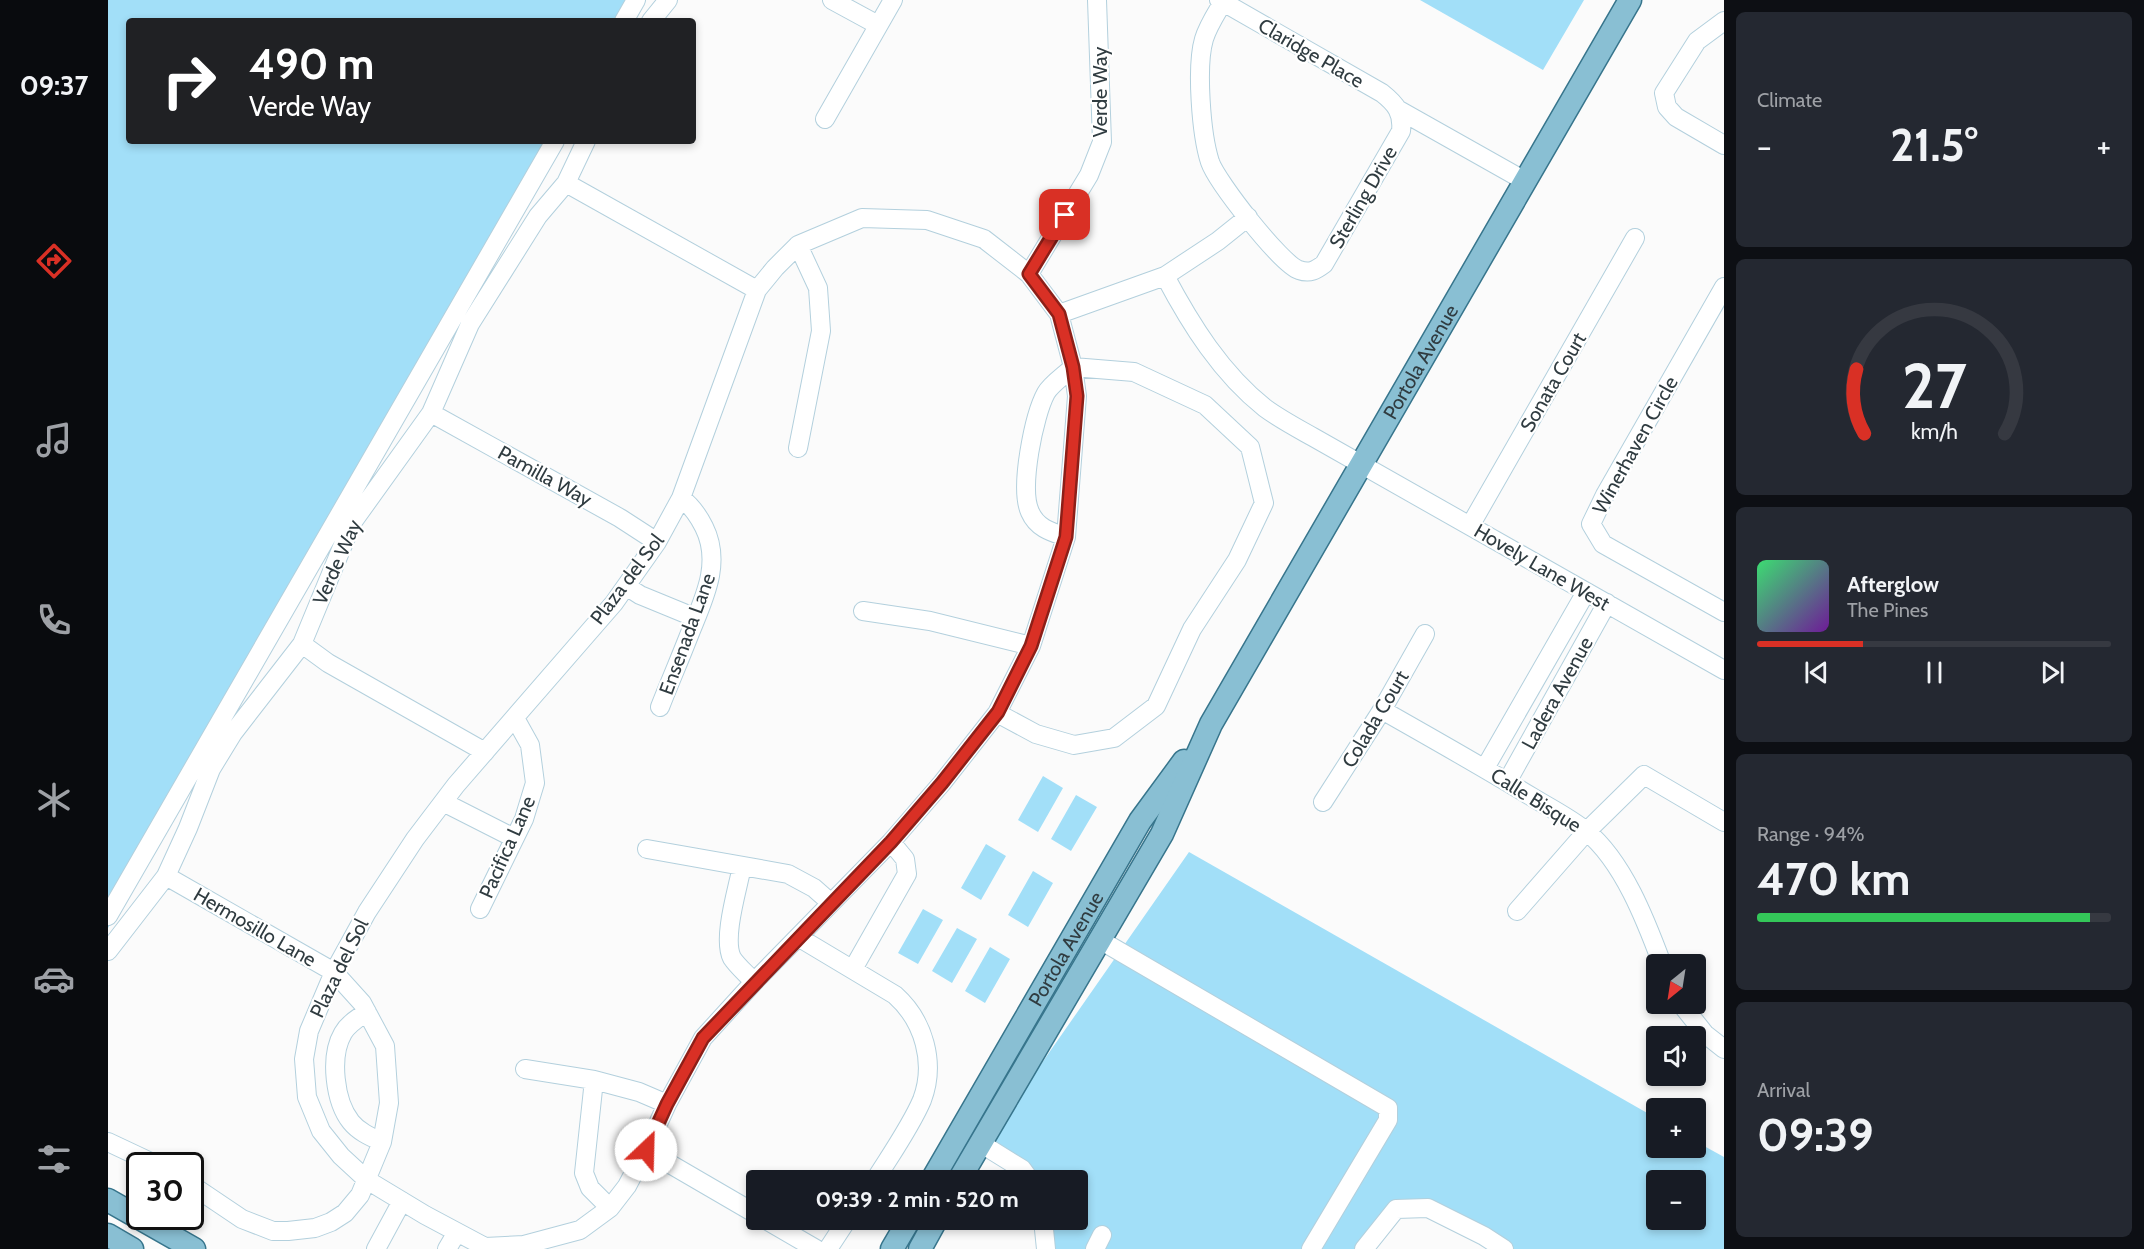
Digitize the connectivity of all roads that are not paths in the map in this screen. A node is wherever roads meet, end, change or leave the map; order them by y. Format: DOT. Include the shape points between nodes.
graph roads {
  1 [pos="636,0"];
  2 [pos="668,0"];
  3 [pos="832,0"];
  4 [pos="893,0"];
  5 [pos="1097,0"];
  6 [pos="1630,0"];
  7 [pos="1221,1"];
  8 [pos="626,18"];
  9 [pos="653,18"];
  10 [pos="1724,21"];
  11 [pos="878,25"];
  12 [pos="1399,110"];
  13 [pos="825,119"];
  14 [pos="553,144"];
  15 [pos="585,144"];
  16 [pos="1724,145"];
  17 [pos="1525,181"];
  18 [pos="566,183"];
  19 [pos="1248,217"];
  20 [pos="1635,238"];
  21 [pos="798,245"];
  22 [pos="1029,274"];
  23 [pos="1165,276"];
  24 [pos="1724,287"];
  25 [pos="757,290"];
  26 [pos="1059,314"];
  27 [pos="1073,367"];
  28 [pos="431,413"];
  29 [pos="798,448"];
  30 [pos="1360,463"];
  31 [pos="681,498"];
  32 [pos="1470,526"];
  33 [pos="1066,537"];
  34 [pos="657,542"];
  35 [pos="626,586"];
  36 [pos="1586,592"];
  37 [pos="1607,603"];
  38 [pos="863,611"];
  39 [pos="1724,612"];
  40 [pos="696,618"];
  41 [pos="1425,634"];
  42 [pos="302,644"];
  43 [pos="1031,646"];
  44 [pos="1724,670"];
  45 [pos="660,707"];
  46 [pos="1519,709"];
  47 [pos="1382,710"];
  48 [pos="998,712"];
  49 [pos="515,718"];
  50 [pos="1542,721"];
  51 [pos="1211,724"];
  52 [pos="485,752"];
  53 [pos="1485,768"];
  54 [pos="1507,782"];
  55 [pos="443,802"];
  56 [pos="1323,802"];
  57 [pos="1724,822"];
  58 [pos="1587,831"];
  59 [pos="514,838"];
  60 [pos="891,842"];
  61 [pos="647,849"];
  62 [pos="742,866"];
  63 [pos="165,876"];
  64 [pos="831,903"];
  65 [pos="480,909"];
  66 [pos="1517,911"];
  67 [pos="108,916"];
  68 [pos="798,937"];
  69 [pos="1100,940"];
  70 [pos="108,951"];
  71 [pos="1658,954"];
  72 [pos="853,969"];
  73 [pos="334,972"];
  74 [pos="754,982"];
  75 [pos="367,1012"];
  76 [pos="1689,1014"];
  77 [pos="1018,1034"];
  78 [pos="1724,1049"];
  79 [pos="525,1069"];
  80 [pos="594,1080"];
  81 [pos="667,1104"];
  82 [pos="108,1142"];
  83 [pos="382,1142"];
  84 [pos="980,1143"];
  85 [pos="646,1150"];
  86 [pos="129,1152"];
  87 [pos="881,1170"];
  88 [pos="938,1170"];
  89 [pos="965,1170"];
  90 [pos="1023,1170"];
  91 [pos="367,1180"];
  92 [pos="204,1193"];
  93 [pos="108,1200"];
  94 [pos="402,1201"];
  95 [pos="610,1208"];
  96 [pos="746,1208"];
  97 [pos="783,1230"];
  98 [pos="840,1230"];
  99 [pos="903,1230"];
  100 [pos="930,1230"];
  101 [pos="1042,1230"];
  102 [pos="458,1232"];
  103 [pos="108,1235"];
  104 [pos="485,1248"];
  105 [pos="1042,1248"];
  106 [pos="132,1249"];
  107 [pos="194,1249"];
  108 [pos="376,1249"];
  109 [pos="447,1249"];
  110 [pos="816,1249"];
  111 [pos="828,1249"];
  112 [pos="892,1249"];
  113 [pos="920,1249"];
  114 [pos="1311,1249"];
  115 [pos="1364,1249"];
  116 [pos="1504,1249"];
  1 -- 8 [label="street"];
  2 -- 9 [label="street"];
  3 -- 11 [label="street"];
  4 -- 11 [label="street"];
  5 -- 22 [label="street, Verde Way" via="1102,142 1089,175"];
  6 -- 17 [label="main road, Portola Avenue"];
  7 -- 12 [label="street, Claridge Place" via="1383,93"];
  7 -- 19 [label="street" via="1203,42 1203,132 1210,162 1221,184"];
  10 -- 16 [label="street" via="1697,41 1664,93 1667,107 1676,117"];
  11 -- 13 [label="street"];
  12 -- 17 [label="street, Claridge Place"];
  12 -- 19 [label="street, Sterling Drive" via="1401,131 1317,270 1307,272 1289,265"];
  14 -- 67 [label="street"];
  15 -- 18 [label="street, Verde Way"];
  17 -- 30 [label="main road, Portola Avenue"];
  18 -- 25 [label="street"];
  18 -- 28 [label="street, Verde Way" via="538,216 470,324"];
  19 -- 23 [label="street"];
  20 -- 32 [label="street, Sonata Court"];
  21 -- 22 [label="street, Plaza del Sol" via="862,218 927,220 984,239"];
  21 -- 25 [label="street, Plaza del Sol"];
  21 -- 29 [label="street" via="818,288 821,331"];
  22 -- 26 [label="street, Plaza del Sol"];
  23 -- 26 [label="street"];
  23 -- 30 [label="street, Hovely Lane West" via="1187,318 1224,368 1266,408"];
  24 -- 39 [label="street, Winerhaven Circle" via="1591,524 1603,544"];
  25 -- 31 [label="street, Plaza del Sol"];
  26 -- 27 [label="street, Plaza del Sol"];
  27 -- 33 [label="street, Plaza del Sol" via="1077,396"];
  27 -- 33 [label="street" via="1047,392 1034,424 1027,487 1029,511 1043,529"];
  27 -- 48 [label="street" via="1134,372 1205,405 1250,447 1264,503 1238,560 1192,629 1156,706 1114,738 1074,744 1036,734"];
  28 -- 34 [label="street, Pamilla Way"];
  28 -- 42 [label="street, Verde Way" via="352,523"];
  30 -- 32 [label="street, Hovely Lane West"];
  30 -- 51 [label="main road, Portola Avenue"];
  31 -- 34 [label="street, Plaza del Sol"];
  31 -- 40 [label="street, Ensenada Lane" via="698,515 711,544 709,584"];
  32 -- 36 [label="street, Hovely Lane West"];
  33 -- 43 [label="street, Plaza del Sol"];
  34 -- 35 [label="street, Plaza del Sol"];
  35 -- 40 [label="street"];
  35 -- 49 [label="street, Plaza del Sol"];
  36 -- 37 [label="street, Hovely Lane West"];
  36 -- 46 [label="street, Ladera Avenue"];
  37 -- 44 [label="street, Hovely Lane West"];
  37 -- 50 [label="street, Ladera Avenue"];
  38 -- 43 [label="street" via="930,621"];
  40 -- 45 [label="street, Ensenada Lane"];
  41 -- 47 [label="street, Colada Court"];
  42 -- 52 [label="street" via="328,663"];
  42 -- 63 [label="street, Verde Way" via="233,733 211,769"];
  43 -- 48 [label="street, Plaza del Sol"];
  46 -- 50 [label="street"];
  46 -- 53 [label="street, Ladera Avenue"];
  47 -- 53 [label="street, Calle Bisque"];
  47 -- 56 [label="street, Colada Court"];
  48 -- 60 [label="street, Plaza del Sol"];
  49 -- 52 [label="street, Plaza del Sol"];
  49 -- 59 [label="street, Pacifica Lane" via="530,745 535,783"];
  50 -- 54 [label="street, Ladera Avenue"];
  51 -- 69 [label="main road, Portola Avenue" via="1162,834"];
  51 -- 77 [label="main road, Portola Avenue" via="1140,821"];
  52 -- 55 [label="street, Plaza del Sol"];
  53 -- 54 [label="street, Calle Bisque"];
  54 -- 58 [label="street, Calle Bisque"];
  55 -- 59 [label="street"];
  55 -- 73 [label="street, Plaza del Sol" via="367,912"];
  57 -- 58 [label="street" via="1644,775"];
  58 -- 66 [label="street"];
  58 -- 71 [label="street, Calle Bisque" via="1631,890"];
  59 -- 65 [label="street, Pacifica Lane"];
  60 -- 64 [label="street, Plaza del Sol"];
  60 -- 72 [label="street" via="905,859 907,874"];
  61 -- 62 [label="street"];
  62 -- 64 [label="street" via="799,878"];
  62 -- 74 [label="street" via="730,949 736,963"];
  63 -- 70 [label="street, Verde Way"];
  63 -- 73 [label="street, Hermosillo Lane"];
  64 -- 68 [label="street, Plaza del Sol"];
  68 -- 72 [label="street"];
  68 -- 74 [label="street, Plaza del Sol"];
  69 -- 84 [label="main road, Portola Avenue"];
  69 -- 114 [label="street" via="1388,1108 1388,1120"];
  72 -- 87 [label="street" via="903,1002 922,1031 928,1075 921,1101"];
  73 -- 75 [label="street, Hermosillo Lane"];
  73 -- 91 [label="street, Plaza del Sol" via="309,1030 304,1059 307,1097 321,1131"];
  74 -- 81 [label="street, Plaza del Sol" via="703,1038"];
  75 -- 83 [label="street, Hermosillo Lane" via="385,1046 389,1103"];
  75 -- 83 [label="street" via="342,1035 335,1066 337,1090 351,1122"];
  76 -- 78 [label="street"];
  77 -- 84 [label="main road" via="1010,1070 975,1132"];
  77 -- 88 [label="main road, Portola Avenue"];
  79 -- 80 [label="street"];
  80 -- 81 [label="street"];
  80 -- 95 [label="street" via="584,1173 590,1188"];
  81 -- 85 [label="street, Plaza del Sol"];
  82 -- 86 [label="street"];
  83 -- 91 [label="street, Hermosillo Lane"];
  84 -- 89 [label="main road, Portola Avenue"];
  84 -- 90 [label="street"];
  85 -- 95 [label="street, Plaza del Sol"];
  85 -- 96 [label="street"];
  91 -- 92 [label="street" via="345,1213 315,1228 288,1232 273,1231 242,1219"];
  91 -- 94 [label="street, Plaza del Sol"];
  93 -- 107 [label="main road"];
  94 -- 102 [label="street, Plaza del Sol"];
  94 -- 108 [label="street"];
  95 -- 104 [label="street, Plaza del Sol" via="580,1230 524,1245"];
  97 -- 110 [label="street"];
  98 -- 111 [label="street"];
  99 -- 112 [label="main road"];
  100 -- 113 [label="main road"];
  101 -- 105 [label="street"];
  102 -- 104 [label="street, Plaza del Sol"];
  102 -- 109 [label="street"];
  103 -- 106 [label="main road"];
  115 -- 116 [label="street" via="1396,1209 1428,1208"];
}
